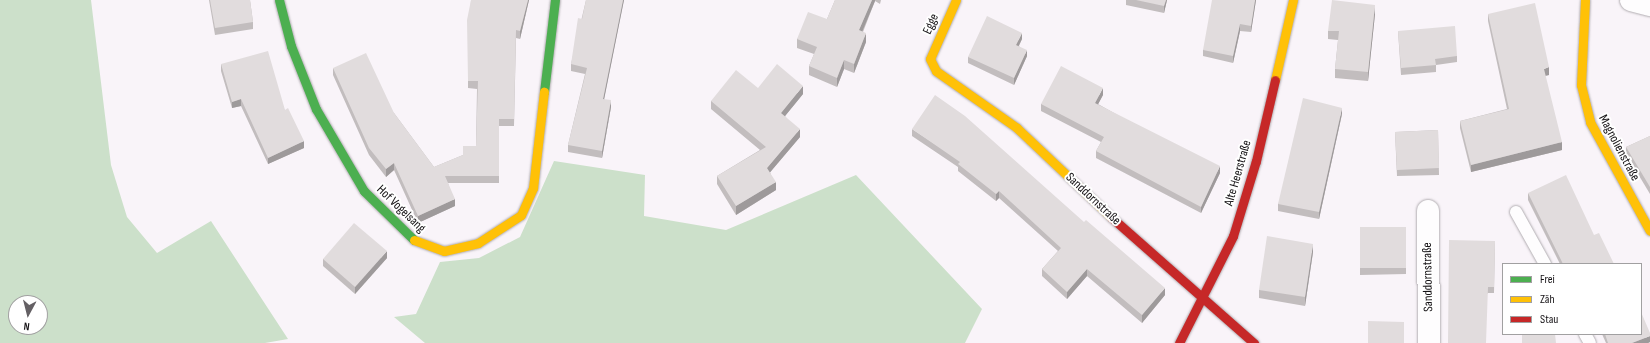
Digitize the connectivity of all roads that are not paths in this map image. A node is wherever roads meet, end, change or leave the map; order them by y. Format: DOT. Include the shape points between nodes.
graph roads {
  1 [pos="279,0"];
  2 [pos="555,0"];
  3 [pos="956,0"];
  4 [pos="1293,0"];
  5 [pos="1585,0"];
  6 [pos="1631,0"];
  7 [pos="1650,5"];
  8 [pos="930,58"];
  9 [pos="1428,211"];
  10 [pos="1516,212"];
  11 [pos="1650,231"];
  12 [pos="1544,263"];
  13 [pos="1204,298"];
  14 [pos="1179,343"];
  15 [pos="1254,343"];
  16 [pos="1429,343"];
  1 -- 2 [label="street, Hof Vogelsang" via="292,46 316,109 364,191 408,237 424,247 444,251 478,243 506,228 521,215 533,188"];
  3 -- 8 [label="street, Egge"];
  4 -- 13 [label="street, Alte Heerstraße" via="1256,161 1232,236"];
  5 -- 11 [label="street, Magnolienstraße" via="1581,85 1590,122"];
  6 -- 7 [label="street"];
  8 -- 13 [label="street, Sanddornstraße" via="936,71 1017,128"];
  9 -- 16 [label="street, Sanddornstraße"];
  10 -- 12 [label="lane"];
  13 -- 14 [label="street, Alte Heerstraße"];
  13 -- 15 [label="street, Sanddornstraße"];
}
